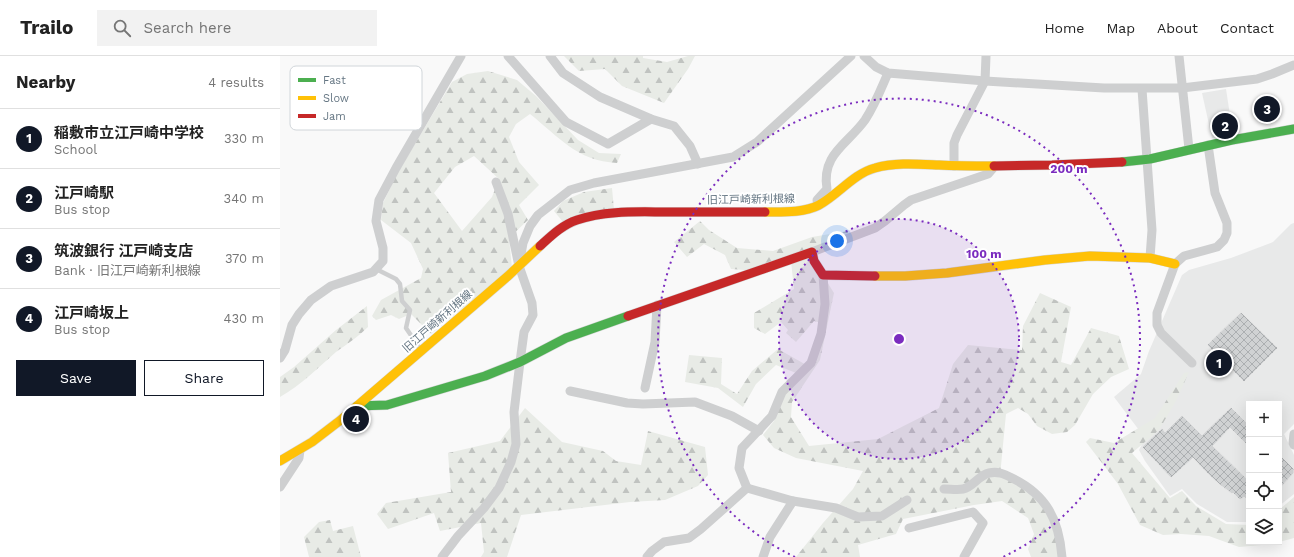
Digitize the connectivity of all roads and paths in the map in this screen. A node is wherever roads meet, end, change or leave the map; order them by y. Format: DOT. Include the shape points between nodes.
graph roads {
  1 [pos="461,56"];
  2 [pos="508,56"];
  3 [pos="550,56"];
  4 [pos="851,56"];
  5 [pos="864,56"];
  6 [pos="986,56"];
  7 [pos="1179,56"];
  8 [pos="1294,65"];
  9 [pos="888,73"];
  10 [pos="985,81"];
  11 [pos="1182,88"];
  12 [pos="1142,89"];
  13 [pos="651,119"];
  14 [pos="422,123"];
  15 [pos="1294,129"];
  16 [pos="418,130"];
  17 [pos="1208,145"];
  18 [pos="1190,149"];
  19 [pos="1146,160"];
  20 [pos="698,164"];
  21 [pos="954,166"];
  22 [pos="994,166"];
  23 [pos="496,182"];
  24 [pos="818,206"];
  25 [pos="812,252"];
  26 [pos="1150,258"];
  27 [pos="1175,264"];
  28 [pos="519,266"];
  29 [pos="376,269"];
  30 [pos="823,275"];
  31 [pos="657,305"];
  32 [pos="421,350"];
  33 [pos="280,358"];
  34 [pos="520,362"];
  35 [pos="1192,363"];
  36 [pos="645,388"];
  37 [pos="570,391"];
  38 [pos="357,406"];
  39 [pos="759,431"];
  40 [pos="1294,434"];
  41 [pos="1294,445"];
  42 [pos="300,450"];
  43 [pos="280,462"];
  44 [pos="280,487"];
  45 [pos="747,488"];
  46 [pos="944,489"];
  47 [pos="907,500"];
  48 [pos="793,501"];
  49 [pos="909,528"];
  50 [pos="442,557"];
  51 [pos="647,557"];
  52 [pos="763,557"];
  53 [pos="964,557"];
  54 [pos="1062,557"];
  1 -- 14 [label="street"];
  2 -- 13 [label="street" via="566,122 608,144"];
  3 -- 13 [label="street" via="563,73 600,97"];
  4 -- 20 [label="street" via="757,142 733,157"];
  5 -- 9 [label="street" via="876,67"];
  6 -- 10 [label="street"];
  7 -- 11 [label="street"];
  8 -- 11 [label="street" via="1257,79"];
  9 -- 10 [label="street"];
  9 -- 24 [label="street" via="864,121 830,160 827,189 817,200"];
  10 -- 12 [label="street"];
  10 -- 21 [label="street" via="954,143"];
  11 -- 12 [label="street"];
  11 -- 18 [label="street"];
  12 -- 19 [label="street"];
  13 -- 20 [label="street" via="674,126 690,146"];
  15 -- 17 [label="street, 旧江戸崎新利根線"];
  16 -- 29 [label="street" via="379,200 376,221 383,248 383,261"];
  17 -- 18 [label="street, 旧江戸崎新利根線"];
  17 -- 27 [label="street" via="1215,193 1227,223 1227,233 1217,247 1184,256"];
  18 -- 19 [label="street, 旧江戸崎新利根線"];
  19 -- 22 [label="street, 旧江戸崎新利根線"];
  19 -- 26 [label="street" via="1152,230"];
  20 -- 28 [label="street" via="570,190 538,215 530,226 523,243"];
  21 -- 22 [label="street, 旧江戸崎新利根線"];
  21 -- 24 [label="street, 旧江戸崎新利根線" via="895,164 870,168"];
  22 -- 25 [label="street" via="988,174 911,200 875,228"];
  23 -- 28 [label="street" via="508,214"];
  24 -- 28 [label="street, 旧江戸崎新利根線" via="781,212 626,212 591,216 560,229"];
  25 -- 30 [label="street" via="814,262"];
  25 -- 31 [label="street"];
  26 -- 27 [label="street"];
  26 -- 30 [label="street" via="1090,256 905,276"];
  27 -- 35 [label="street" via="1157,313 1157,325 1161,333"];
  28 -- 32 [label="street, 旧江戸崎新利根線"];
  28 -- 34 [label="street" via="532,303 533,315 524,332"];
  29 -- 32 [label="lane" via="396,279 400,284 402,301 410,310 406,328"];
  29 -- 33 [label="street" via="331,286 311,300 292,324 285,350"];
  30 -- 39 [label="street" via="825,304 822,334 811,363 782,392 772,416"];
  31 -- 34 [label="street" via="566,338"];
  31 -- 36 [label="street" via="655,342"];
  32 -- 38 [label="street, 旧江戸崎新利根線"];
  34 -- 38 [label="street" via="485,376 387,405"];
  34 -- 50 [label="street" via="514,412 516,444 512,462 499,488"];
  37 -- 39 [label="street" via="628,403 695,402 732,416"];
  38 -- 42 [label="street, 旧江戸崎新利根線"];
  39 -- 45 [label="street" via="742,448 739,468"];
  40 -- 41 [label="street"];
  42 -- 43 [label="street, 旧江戸崎新利根線"];
  42 -- 44 [label="street" via="299,458"];
  45 -- 48 [label="street"];
  45 -- 51 [label="street" via="690,538 664,542"];
  46 -- 54 [label="street" via="964,489 987,473 999,472 1020,482 1036,493 1056,521"];
  47 -- 48 [label="street" via="882,516 858,516 836,508"];
  48 -- 52 [label="street" via="770,537"];
  49 -- 53 [label="street" via="973,512 983,523"];
}
